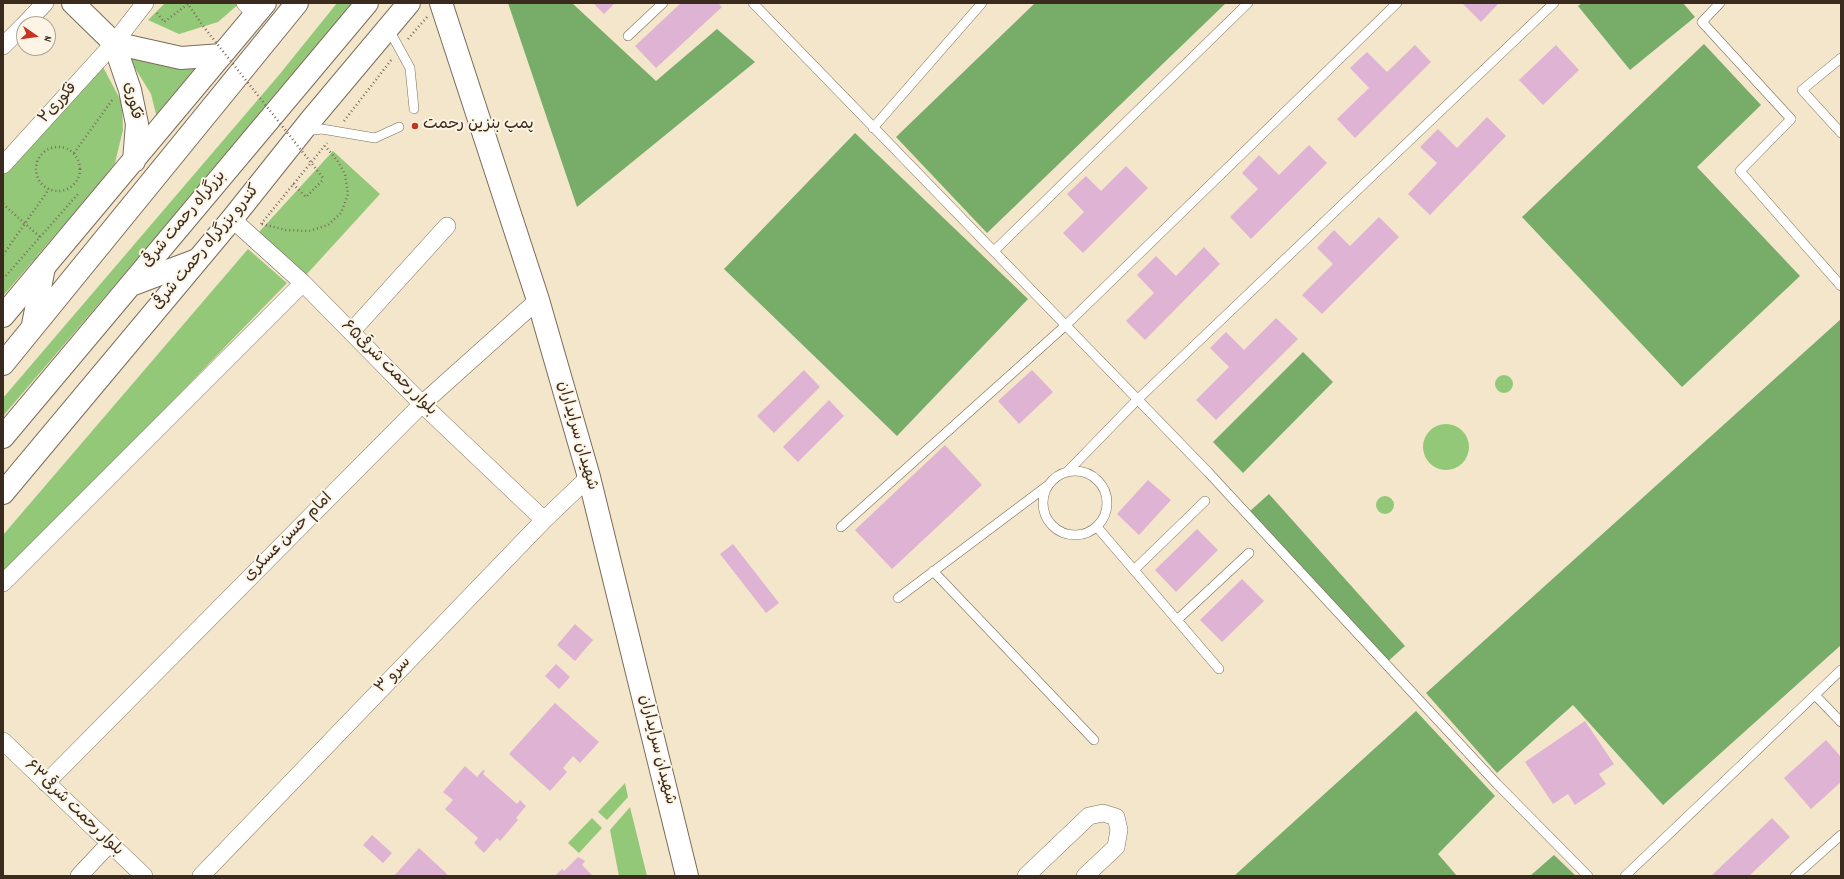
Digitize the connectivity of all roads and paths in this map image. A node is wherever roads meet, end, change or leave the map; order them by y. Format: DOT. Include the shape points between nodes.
graph roads {
  1 [pos="46,3"];
  2 [pos="73,3"];
  3 [pos="145,3"];
  4 [pos="297,3"];
  5 [pos="367,3"];
  6 [pos="409,3"];
  7 [pos="441,3"];
  8 [pos="663,3"];
  9 [pos="753,3"];
  10 [pos="982,3"];
  11 [pos="1248,3"];
  12 [pos="1397,3"];
  13 [pos="1554,3"];
  14 [pos="1720,3"];
  15 [pos="255,7"];
  16 [pos="32,16"];
  17 [pos="164,22"];
  18 [pos="388,28"];
  19 [pos="16,32"];
  20 [pos="628,36"];
  21 [pos="114,42"];
  22 [pos="3,46"];
  23 [pos="222,55"];
  24 [pos="1841,58"];
  25 [pos="118,101"];
  26 [pos="414,109"];
  27 [pos="399,127"];
  28 [pos="873,128"];
  29 [pos="302,132"];
  30 [pos="1841,133"];
  31 [pos="325,146"];
  32 [pos="74,153"];
  33 [pos="134,161"];
  34 [pos="3,165"];
  35 [pos="293,184"];
  36 [pos="49,189"];
  37 [pos="82,190"];
  38 [pos="3,204"];
  39 [pos="232,219"];
  40 [pos="25,223"];
  41 [pos="261,223"];
  42 [pos="447,226"];
  43 [pos="40,237"];
  44 [pos="994,251"];
  45 [pos="3,255"];
  46 [pos="50,260"];
  47 [pos="197,260"];
  48 [pos="3,279"];
  49 [pos="303,283"];
  50 [pos="130,285"];
  51 [pos="1841,286"];
  52 [pos="538,300"];
  53 [pos="3,316"];
  54 [pos="1066,325"];
  55 [pos="32,328"];
  56 [pos="351,332"];
  57 [pos="3,364"];
  58 [pos="1137,400"];
  59 [pos="422,404"];
  60 [pos="3,437"];
  61 [pos="1068,471"];
  62 [pos="589,477"];
  63 [pos="1048,486"];
  64 [pos="3,493"];
  65 [pos="1205,500"];
  66 [pos="544,520"];
  67 [pos="841,527"];
  68 [pos="1097,527"];
  69 [pos="1249,553"];
  70 [pos="1134,570"];
  71 [pos="933,572"];
  72 [pos="3,583"];
  73 [pos="898,598"];
  74 [pos="1178,620"];
  75 [pos="1219,668"];
  76 [pos="1841,670"];
  77 [pos="1815,695"];
  78 [pos="1841,722"];
  79 [pos="1094,740"];
  80 [pos="3,741"];
  81 [pos="46,783"];
  82 [pos="1841,835"];
  83 [pos="110,843"];
  84 [pos="79,876"];
  85 [pos="144,876"];
  86 [pos="201,876"];
  87 [pos="687,876"];
  88 [pos="1026,876"];
  89 [pos="1085,876"];
  90 [pos="1588,876"];
  91 [pos="1625,876"];
  92 [pos="1795,876"];
  1 -- 16 [label="street"];
  2 -- 21 [label="main road, فکوری"];
  3 -- 21 [label="street, فکوری۲"];
  4 -- 55 [label="main road"];
  5 -- 50 [label="main road, بزرگراه رحمت شرقی"];
  6 -- 18 [label="main road, کندرو بزرگراه رحمت شرقی"];
  7 -- 52 [label="main road, شهیدان سرایداران"];
  8 -- 20 [label="lane"];
  9 -- 28 [label="lane"];
  10 -- 28 [label="lane"];
  11 -- 44 [label="lane"];
  12 -- 54 [label="lane"];
  13 -- 58 [label="lane"];
  14 -- 51 [label="lane" via="1702,22 1791,119 1740,171"];
  15 -- 23 [label="main road"];
  17 -- 35 [label="path, bridge" via="188,4 324,179 306,197"];
  18 -- 26 [label="lane" via="410,68"];
  18 -- 29 [label="main road, کندرو بزرگراه رحمت شرقی"];
  19 -- 22 [label="street"];
  21 -- 23 [label="main road" via="181,58"];
  21 -- 33 [label="main road, فکوری" via="130,90 137,124"];
  21 -- 34 [label="street, فکوری۲"];
  23 -- 33 [label="main road"];
  24 -- 30 [label="lane" via="1802,90"];
  25 -- 32 [label="path" via="116,95"];
  27 -- 29 [label="lane" via="375,138 322,129"];
  28 -- 44 [label="lane"];
  29 -- 39 [label="main road, کندرو بزرگراه رحمت شرقی"];
  31 -- 41 [label="path" via="345,174 348,194 341,213 328,225 309,231 286,230"];
  32 -- 36 [label="path" via="80,166 78,180 67,190 59,192"];
  32 -- 36 [label="path" via="68,149 54,147 41,154 35,168 36,176"];
  33 -- 46 [label="main road"];
  36 -- 40 [label="path"];
  37 -- 43 [label="path"];
  38 -- 40 [label="path"];
  39 -- 47 [label="main road, کندرو بزرگراه رحمت شرقی"];
  39 -- 49 [label="street, بلوار رحمت شرقی۶۵"];
  40 -- 43 [label="path"];
  40 -- 45 [label="path"];
  42 -- 56 [label="street"];
  43 -- 46 [label="path"];
  43 -- 48 [label="path"];
  44 -- 54 [label="lane"];
  46 -- 53 [label="main road"];
  46 -- 55 [label="main road"];
  47 -- 50 [label="main road"];
  47 -- 64 [label="main road, کندرو بزرگراه رحمت شرقی"];
  49 -- 56 [label="street, بلوار رحمت شرقی۶۵"];
  49 -- 72 [label="street"];
  50 -- 60 [label="main road, بزرگراه رحمت شرقی"];
  52 -- 59 [label="street, امام حسن عسکری"];
  52 -- 62 [label="main road, شهیدان سرایداران"];
  54 -- 58 [label="lane"];
  54 -- 67 [label="lane"];
  55 -- 57 [label="main road"];
  56 -- 59 [label="street, بلوار رحمت شرقی۶۵"];
  58 -- 61 [label="lane"];
  58 -- 90 [label="lane" via="1208,472 1492,778"];
  59 -- 66 [label="street, بلوار رحمت شرقی۶۵"];
  59 -- 81 [label="street, امام حسن عسکری"];
  61 -- 63 [label="lane" via="1053,479"];
  61 -- 68 [label="lane" via="1084,472 1092,476 1103,488 1106,512"];
  62 -- 66 [label="street, سرو ۳"];
  62 -- 87 [label="main road, شهیدان سرایداران"];
  63 -- 68 [label="lane" via="1043,506 1051,525 1065,534 1074,536 1090,532"];
  63 -- 71 [label="lane"];
  65 -- 70 [label="lane"];
  66 -- 86 [label="street, سرو ۳"];
  68 -- 70 [label="lane"];
  69 -- 74 [label="lane"];
  70 -- 74 [label="lane"];
  71 -- 73 [label="lane"];
  71 -- 79 [label="lane"];
  74 -- 75 [label="lane"];
  76 -- 77 [label="lane"];
  77 -- 78 [label="lane"];
  77 -- 91 [label="lane"];
  80 -- 81 [label="street, بلوار رحمت شرقی۶۳"];
  81 -- 83 [label="street, بلوار رحمت شرقی۶۳"];
  82 -- 92 [label="lane"];
  83 -- 84 [label="street"];
  83 -- 85 [label="street, بلوار رحمت شرقی۶۳"];
  88 -- 89 [label="street" via="1089,816 1103,813 1116,817 1119,830 1116,848"];
}
